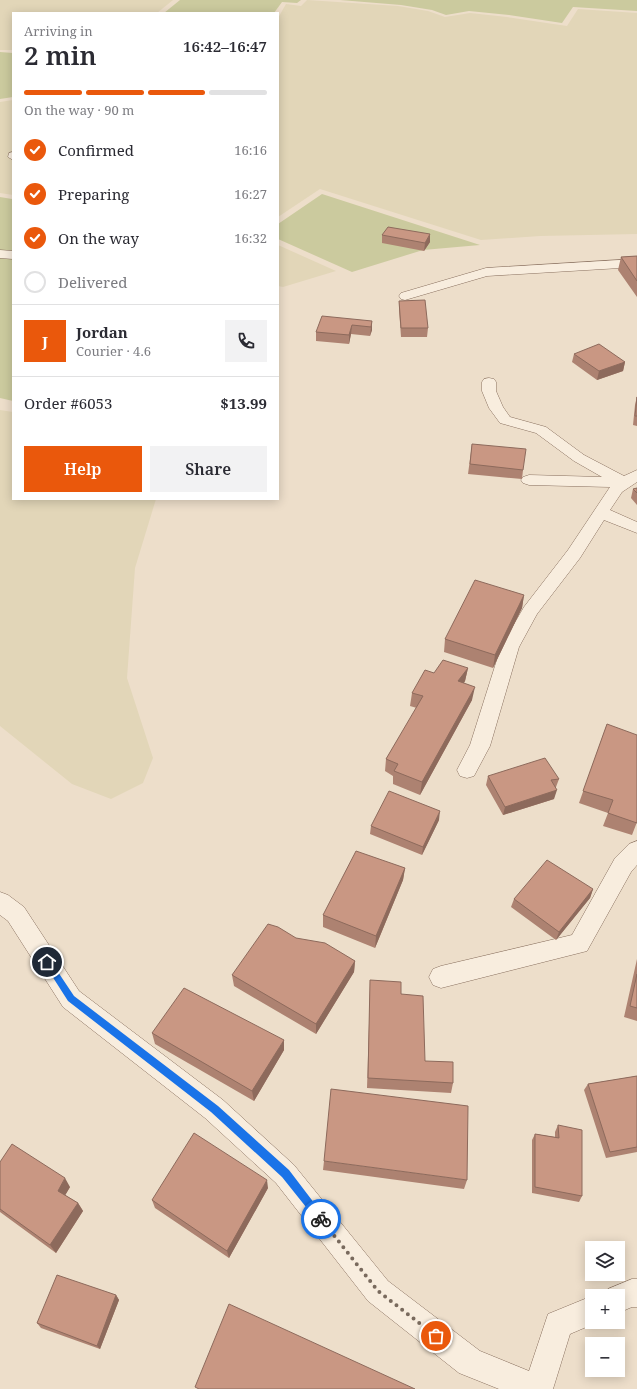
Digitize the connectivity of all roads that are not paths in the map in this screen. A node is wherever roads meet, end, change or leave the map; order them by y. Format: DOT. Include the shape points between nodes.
graph roads {
  1 [pos="0,254"];
  2 [pos="12,255"];
  3 [pos="637,263"];
  4 [pos="405,296"];
  5 [pos="489,382"];
  6 [pos="631,479"];
  7 [pos="529,480"];
  8 [pos="601,512"];
  9 [pos="637,528"];
  10 [pos="467,770"];
  11 [pos="637,850"];
  12 [pos="0,902"];
  13 [pos="441,977"];
  14 [pos="637,1293"];
  15 [pos="625,1296"];
  16 [pos="585,1313"];
  17 [pos="537,1389"];
  1 -- 2 [label="street"];
  3 -- 4 [label="street" via="486,272"];
  5 -- 6 [label="street" via="488,391 505,420 541,430 579,458"];
  6 -- 7 [label="street"];
  6 -- 8 [label="street" via="616,489"];
  8 -- 9 [label="street"];
  8 -- 10 [label="street" via="574,554 530,611 510,647 480,746"];
  11 -- 13 [label="street" via="623,865 579,944"];
  12 -- 17 [label="street" via="16,914 71,998 214,1109 285,1174 378,1291 470,1362"];
  14 -- 15 [label="street"];
  16 -- 17 [label="street" via="558,1324"];
}
